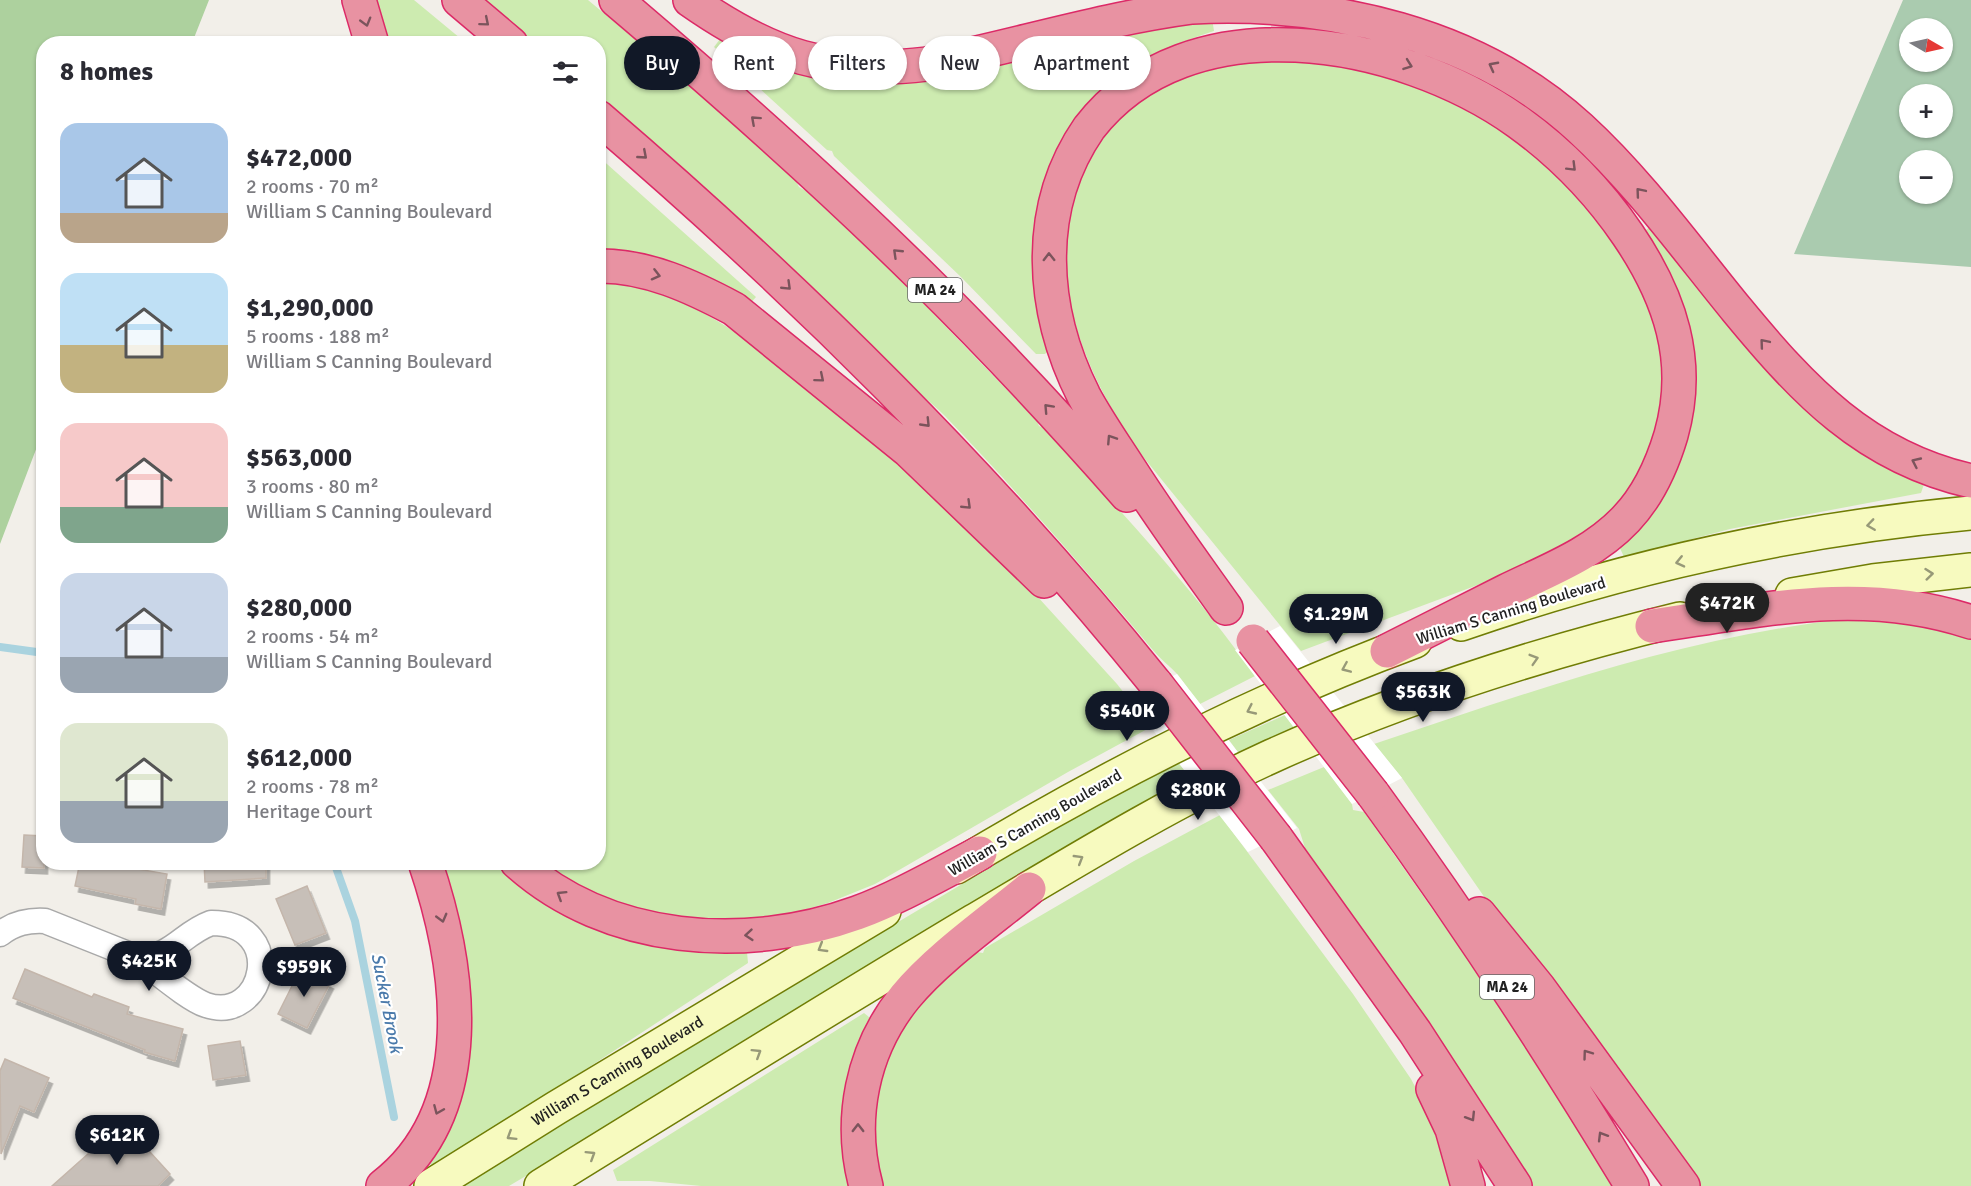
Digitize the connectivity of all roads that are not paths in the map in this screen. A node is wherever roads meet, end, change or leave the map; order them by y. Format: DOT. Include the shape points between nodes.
graph roads {
  1 [pos="359,0"];
  2 [pos="459,0"];
  3 [pos="616,0"];
  4 [pos="690,0"];
  5 [pos="370,36"];
  6 [pos="502,36"];
  7 [pos="606,124"];
  8 [pos="606,267"];
  9 [pos="1971,481"];
  10 [pos="1971,513"];
  11 [pos="1971,570"];
  12 [pos="1226,609"];
  13 [pos="1971,622"];
  14 [pos="1652,626"];
  15 [pos="1387,651"];
  16 [pos="1150,677"];
  17 [pos="1393,821"];
  18 [pos="1279,842"];
  19 [pos="980,853"];
  20 [pos="427,870"];
  21 [pos="526,870"];
  22 [pos="1029,889"];
  23 [pos="0,934"];
  24 [pos="138,958"];
  25 [pos="383,1186"];
  26 [pos="430,1186"];
  27 [pos="541,1186"];
  28 [pos="866,1186"];
  29 [pos="1468,1186"];
  30 [pos="1515,1186"];
  31 [pos="1632,1186"];
  32 [pos="1683,1186"];
  1 -- 5 [label="highway, one-way"];
  2 -- 6 [label="highway, one-way"];
  12 -- 3 [label="highway, MA 24, one-way" via="1064,425 922,277 720,89"];
  9 -- 4 [label="highway, one-way" via="1925,467 1884,448 1820,402 1766,345 1620,168 1579,127 1500,70 1417,31 1331,9 1293,4 1230,4 1137,15 927,64 859,68 795,57 729,26"];
  7 -- 16 [label="highway, one-way" via="709,213 903,400 1028,533"];
  8 -- 16 [label="highway, one-way" via="670,279 703,292 743,316 909,451"];
  10 -- 15 [label="main road, William S Canning Boulevard, one-way" via="1867,525 1688,560 1558,594"];
  14 -- 11 [label="main road, one-way" via="1816,590"];
  12 -- 15 [label="highway, one-way" via="1157,512 1078,383 1061,337 1048,258 1055,200 1077,147 1093,122 1132,82 1153,69 1190,51 1252,38 1333,44 1386,57 1465,89 1516,120 1562,157 1604,202 1652,273 1670,313 1679,359 1677,406 1666,451 1644,496 1629,516 1580,555"];
  12 -- 17 [label="highway, MA 24, bridge"];
  13 -- 14 [label="highway" via="1926,609 1849,602 1799,605"];
  22 -- 14 [label="main road, one-way" via="1171,807 1311,739 1457,684"];
  15 -- 19 [label="main road, William S Canning Boulevard, one-way" via="1178,745"];
  16 -- 18 [label="highway, bridge"];
  31 -- 17 [label="highway, MA 24, one-way" via="1507,987"];
  32 -- 17 [label="highway, one-way" via="1510,949"];
  18 -- 29 [label="highway" via="1435,1092 1452,1129"];
  18 -- 30 [label="highway, one-way" via="1415,1032"];
  19 -- 21 [label="highway, one-way" via="855,914 775,933 735,936 694,935 610,918 573,903"];
  19 -- 26 [label="main road, William S Canning Boulevard, one-way"];
  20 -- 25 [label="highway, one-way" via="449,951 454,1000 453,1051 443,1098 431,1127 404,1167"];
  27 -- 22 [label="main road, one-way"];
  28 -- 22 [label="highway, one-way" via="859,1153 859,1103 881,1033 920,980"];
  23 -- 24 [label="street" via="27,921 45,921"];
  24 -- 24 [label="street" via="194,999 219,1007 245,998 260,976 258,949 239,928 226,923 198,928 171,950"];
}
